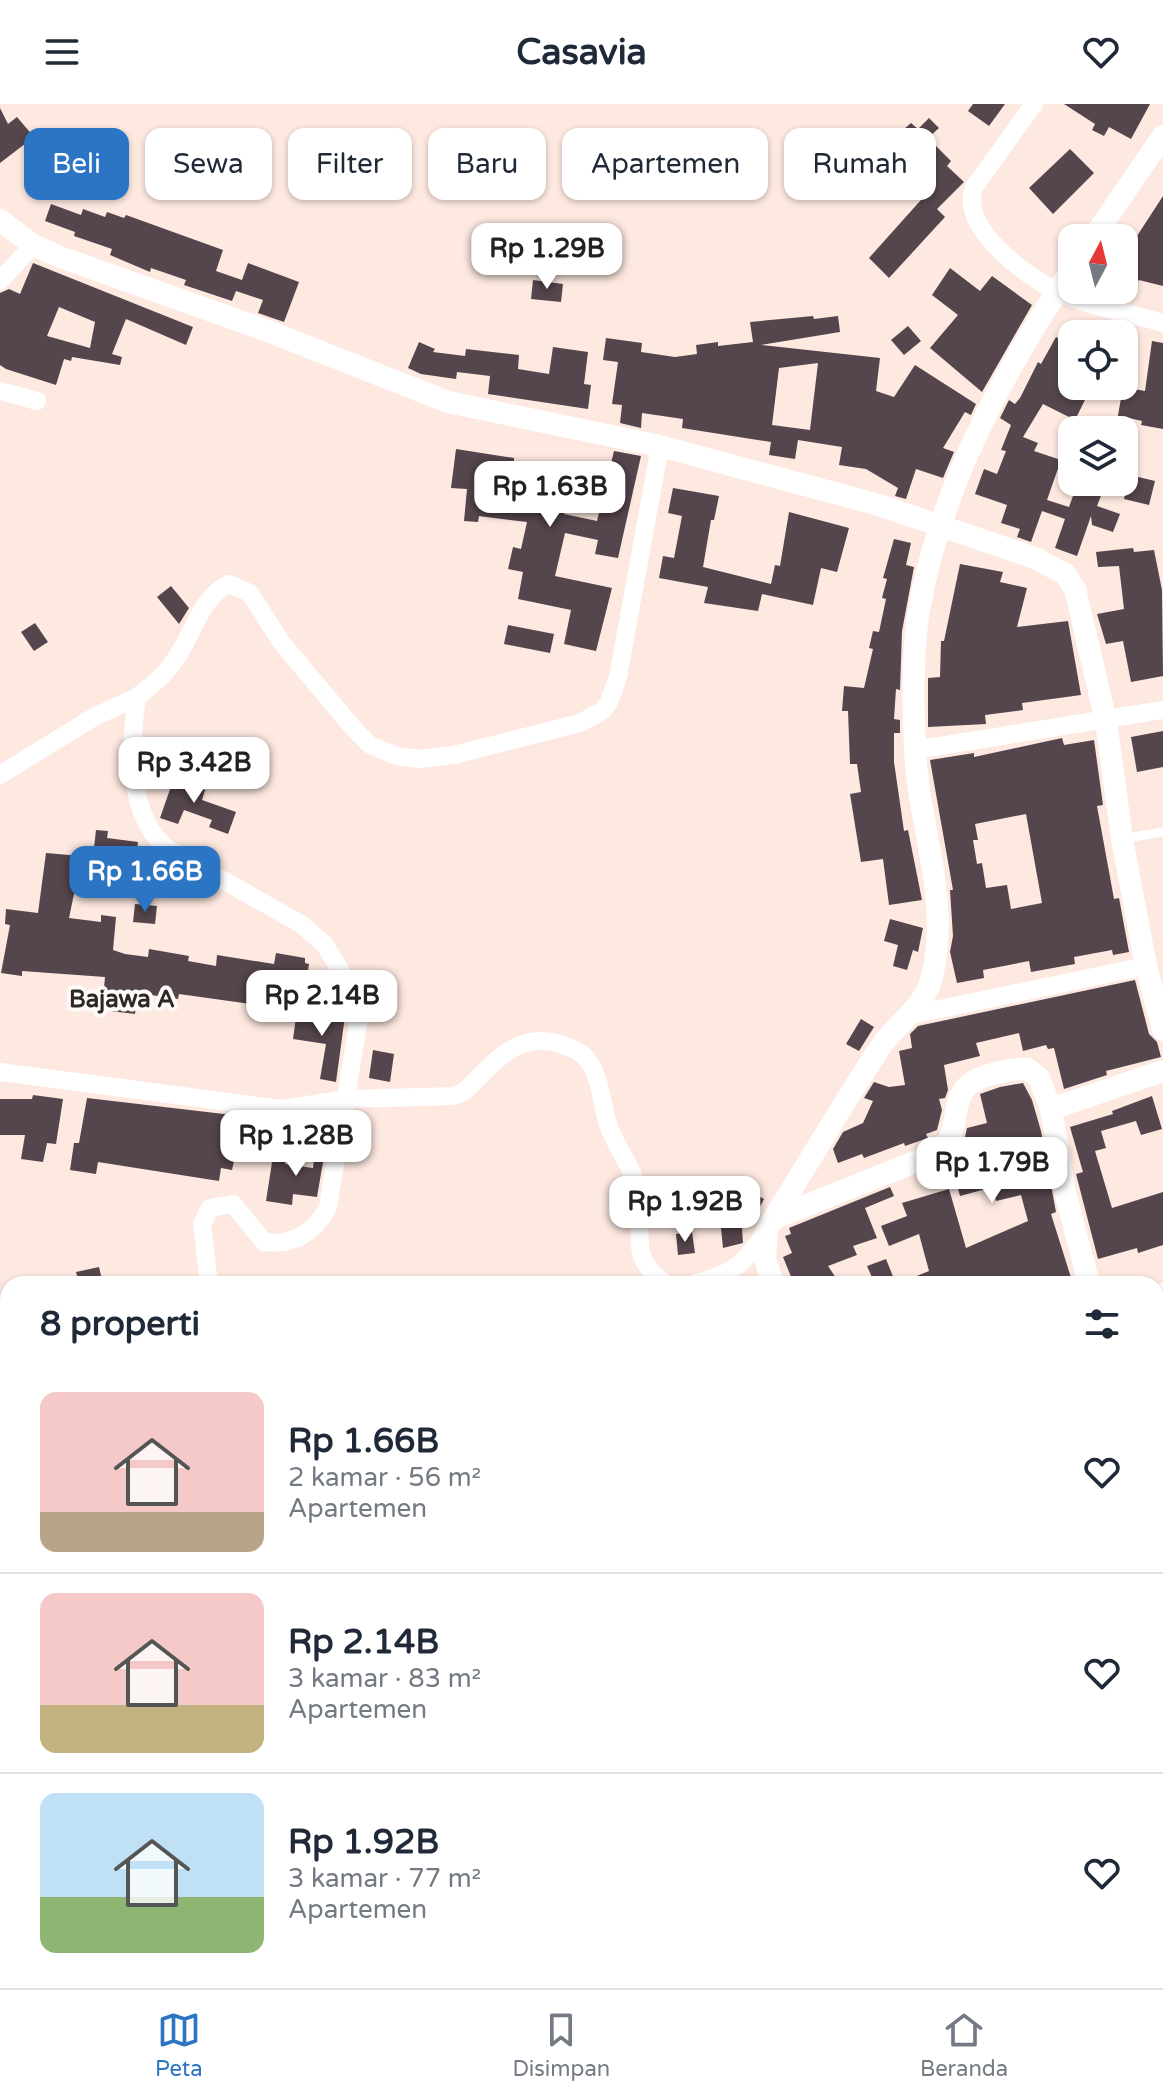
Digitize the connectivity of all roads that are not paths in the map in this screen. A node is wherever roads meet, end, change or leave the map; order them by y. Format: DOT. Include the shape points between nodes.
graph roads {
  1 [pos="1034,104"];
  2 [pos="1163,136"];
  3 [pos="0,220"];
  4 [pos="1103,224"];
  5 [pos="33,245"];
  6 [pos="0,281"];
  7 [pos="1057,291"];
  8 [pos="1163,323"];
  9 [pos="0,391"];
  10 [pos="37,401"];
  11 [pos="660,446"];
  12 [pos="942,525"];
  13 [pos="137,697"];
  14 [pos="1163,710"];
  15 [pos="1106,721"];
  16 [pos="915,750"];
  17 [pos="0,775"];
  18 [pos="1163,832"];
  19 [pos="1122,839"];
  20 [pos="1146,966"];
  21 [pos="911,1015"];
  22 [pos="1163,1030"];
  23 [pos="1163,1071"];
  24 [pos="0,1072"];
  25 [pos="347,1099"];
  26 [pos="1051,1109"];
  27 [pos="771,1224"];
  28 [pos="208,1276"];
  29 [pos="656,1276"];
  30 [pos="716,1276"];
  31 [pos="770,1276"];
  32 [pos="1087,1276"];
  1 -- 7 [label="street" via="983,172 970,199 973,216 991,242"];
  2 -- 4 [label="street"];
  3 -- 5 [label="street"];
  5 -- 6 [label="street"];
  5 -- 11 [label="street" via="437,399"];
  7 -- 8 [label="street"];
  7 -- 12 [label="street" via="982,426"];
  9 -- 10 [label="street"];
  11 -- 12 [label="street"];
  11 -- 13 [label="street" via="618,677 602,711 580,723 442,757 408,758 370,745 281,642 250,593 229,584 209,597 177,658"];
  12 -- 15 [label="street" via="1065,574 1075,589"];
  12 -- 16 [label="street" via="918,616"];
  13 -- 17 [label="street"];
  13 -- 25 [label="street" via="130,745 133,776 155,838 301,924 325,945 352,990 358,1024"];
  14 -- 15 [label="street"];
  15 -- 16 [label="street"];
  15 -- 19 [label="street"];
  16 -- 21 [label="street" via="939,913 931,980"];
  18 -- 19 [label="lane"];
  19 -- 20 [label="street"];
  20 -- 21 [label="street"];
  20 -- 22 [label="street"];
  21 -- 27 [label="street" via="878,1051"];
  23 -- 26 [label="street"];
  24 -- 25 [label="street" via="282,1109"];
  25 -- 28 [label="street" via="323,1216 307,1233 274,1243 264,1242 233,1204 210,1208 202,1224"];
  25 -- 29 [label="street" via="454,1096 521,1043 546,1041 578,1050 595,1072 608,1125 632,1171 639,1196 639,1254"];
  26 -- 27 [label="street" via="1039,1078 1028,1069 976,1079 960,1097 950,1139 937,1153"];
  26 -- 32 [label="street"];
  27 -- 30 [label="street" via="747,1260"];
  27 -- 31 [label="street" via="765,1259"];
}
